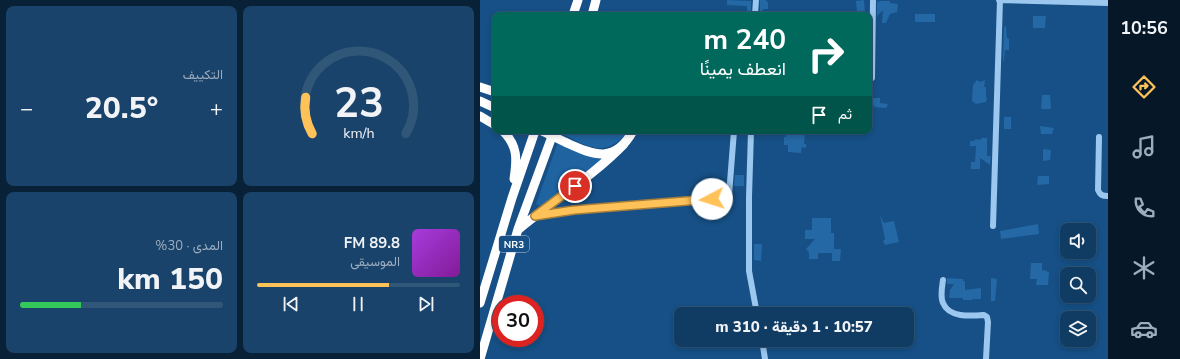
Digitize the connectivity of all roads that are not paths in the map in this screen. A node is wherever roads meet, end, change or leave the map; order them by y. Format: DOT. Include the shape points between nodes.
graph roads {
  1 [pos="578,0"];
  2 [pos="596,0"];
  3 [pos="756,0"];
  4 [pos="873,0"];
  5 [pos="999,0"];
  6 [pos="1108,3"];
  7 [pos="574,12"];
  8 [pos="593,12"];
  9 [pos="755,12"];
  10 [pos="872,78"];
  11 [pos="480,87"];
  12 [pos="492,91"];
  13 [pos="480,101"];
  14 [pos="492,107"];
  15 [pos="480,116"];
  16 [pos="492,123"];
  17 [pos="506,134"];
  18 [pos="534,134"];
  19 [pos="548,134"];
  20 [pos="553,134"];
  21 [pos="631,134"];
  22 [pos="734,134"];
  23 [pos="751,134"];
  24 [pos="1099,138"];
  25 [pos="624,144"];
  26 [pos="1108,196"];
  27 [pos="512,198"];
  28 [pos="535,216"];
  29 [pos="994,226"];
  30 [pos="518,230"];
  31 [pos="942,280"];
  32 [pos="480,304"];
  33 [pos="756,307"];
  34 [pos="763,347"];
  35 [pos="480,359"];
  36 [pos="766,359"];
  37 [pos="986,359"];
  1 -- 7 [label="highway"];
  2 -- 8 [label="highway"];
  3 -- 9 [label="street"];
  4 -- 10 [label="street"];
  5 -- 6 [label="street"];
  5 -- 29 [label="street"];
  11 -- 12 [label="highway"];
  13 -- 14 [label="highway"];
  15 -- 16 [label="highway"];
  17 -- 27 [label="highway" via="515,149 516,158"];
  18 -- 27 [label="highway, NR3"];
  19 -- 25 [label="highway, bridge" via="597,154 610,152"];
  20 -- 30 [label="highway, NR3"];
  21 -- 25 [label="highway"];
  22 -- 28 [label="street" via="729,195 726,198 574,210"];
  23 -- 33 [label="street" via="749,271"];
  24 -- 26 [label="street" via="1098,190 1101,195"];
  25 -- 28 [label="highway" via="594,172"];
  27 -- 32 [label="highway, NR3"];
  28 -- 30 [label="highway"];
  30 -- 35 [label="highway, NR3"];
  31 -- 37 [label="street" via="943,303 949,311 960,315 987,317"];
  34 -- 36 [label="street"];
}
